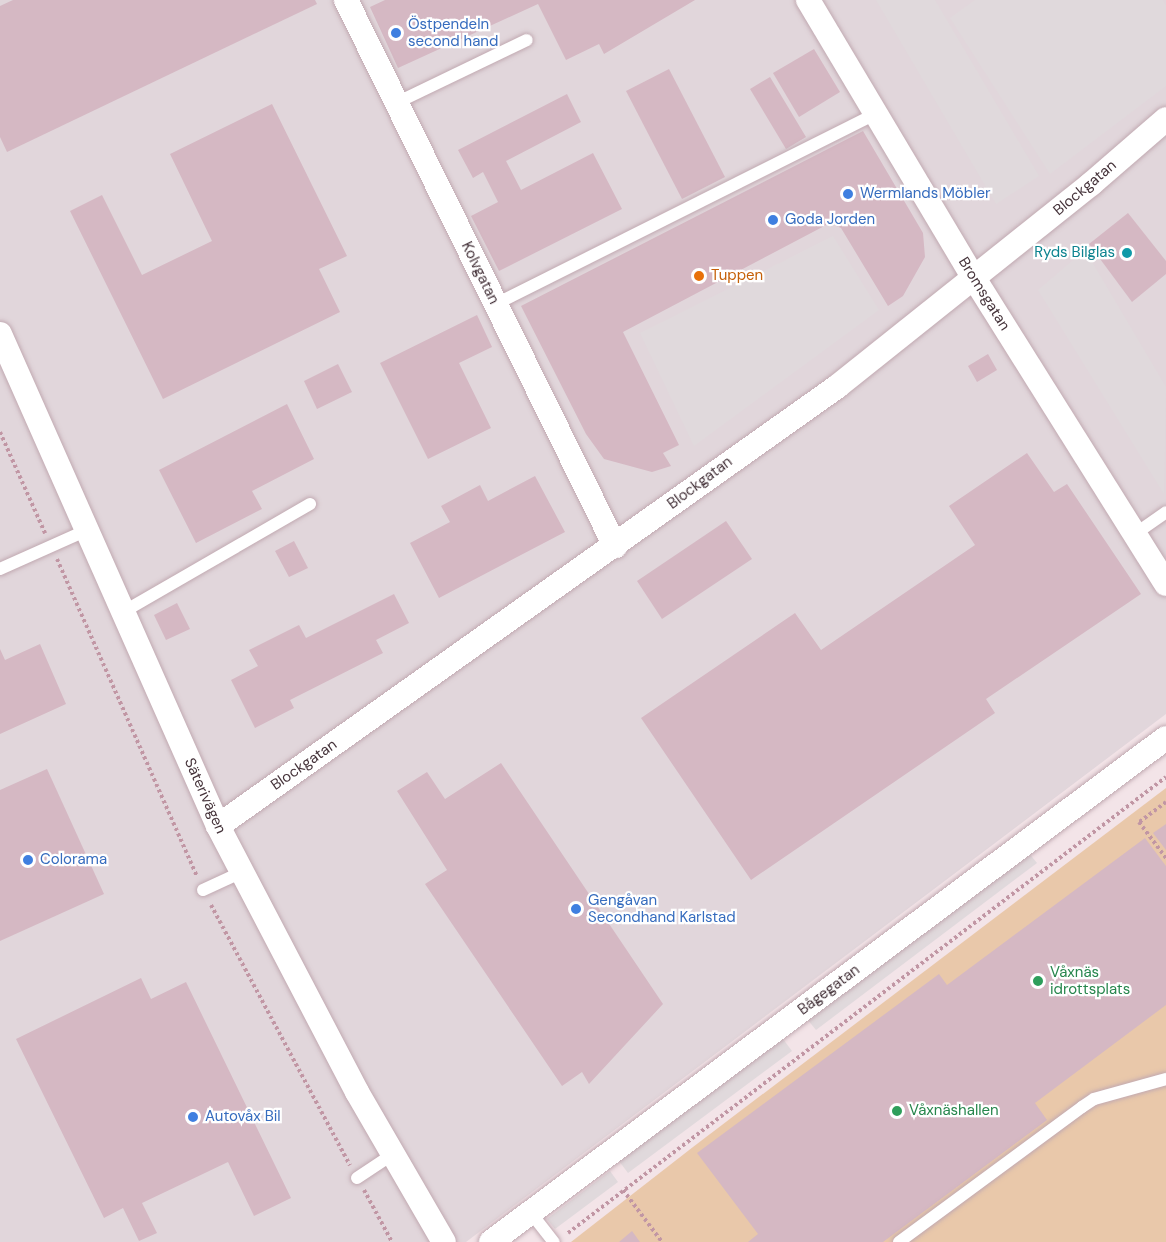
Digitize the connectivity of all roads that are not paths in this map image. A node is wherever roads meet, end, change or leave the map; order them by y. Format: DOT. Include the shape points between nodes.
graph roads {
  1 [pos="346,0"];
  2 [pos="808,0"];
  3 [pos="528,40"];
  4 [pos="396,103"];
  5 [pos="874,114"];
  6 [pos="1166,119"];
  7 [pos="974,278"];
  8 [pos="496,304"];
  9 [pos="0,334"];
  10 [pos="310,504"];
  11 [pos="1166,512"];
  12 [pos="87,530"];
  13 [pos="1134,534"];
  14 [pos="615,546"];
  15 [pos="0,569"];
  16 [pos="1166,584"];
  17 [pos="123,612"];
  18 [pos="1166,738"];
  19 [pos="218,826"];
  20 [pos="242,872"];
  21 [pos="203,891"];
  22 [pos="1166,1080"];
  23 [pos="393,1154"];
  24 [pos="357,1178"];
  25 [pos="531,1213"];
  26 [pos="559,1239"];
  27 [pos="444,1242"];
  28 [pos="491,1242"];
  29 [pos="899,1242"];
  1 -- 4 [label="street, Kolvgatan"];
  2 -- 5 [label="street, Bromsgatan"];
  3 -- 4 [label="lane"];
  4 -- 8 [label="street, Kolvgatan"];
  5 -- 7 [label="street, Bromsgatan"];
  5 -- 8 [label="lane"];
  6 -- 7 [label="street, Blockgatan"];
  7 -- 13 [label="street, Bromsgatan"];
  7 -- 14 [label="street, Blockgatan" via="838,386 737,454"];
  8 -- 14 [label="street, Kolvgatan"];
  9 -- 12 [label="street, Säterivägen"];
  10 -- 17 [label="lane"];
  11 -- 13 [label="lane"];
  12 -- 15 [label="lane"];
  12 -- 17 [label="street, Säterivägen"];
  13 -- 16 [label="street, Bromsgatan"];
  14 -- 19 [label="street, Blockgatan"];
  17 -- 19 [label="street, Säterivägen"];
  18 -- 25 [label="street, Bågegatan"];
  19 -- 20 [label="street, Säterivägen"];
  20 -- 21 [label="lane"];
  20 -- 23 [label="street, Säterivägen"];
  22 -- 29 [label="lane" via="1082,1107"];
  23 -- 24 [label="lane"];
  23 -- 27 [label="street, Säterivägen"];
  25 -- 26 [label="lane"];
  25 -- 28 [label="street, Bågegatan"];
}
